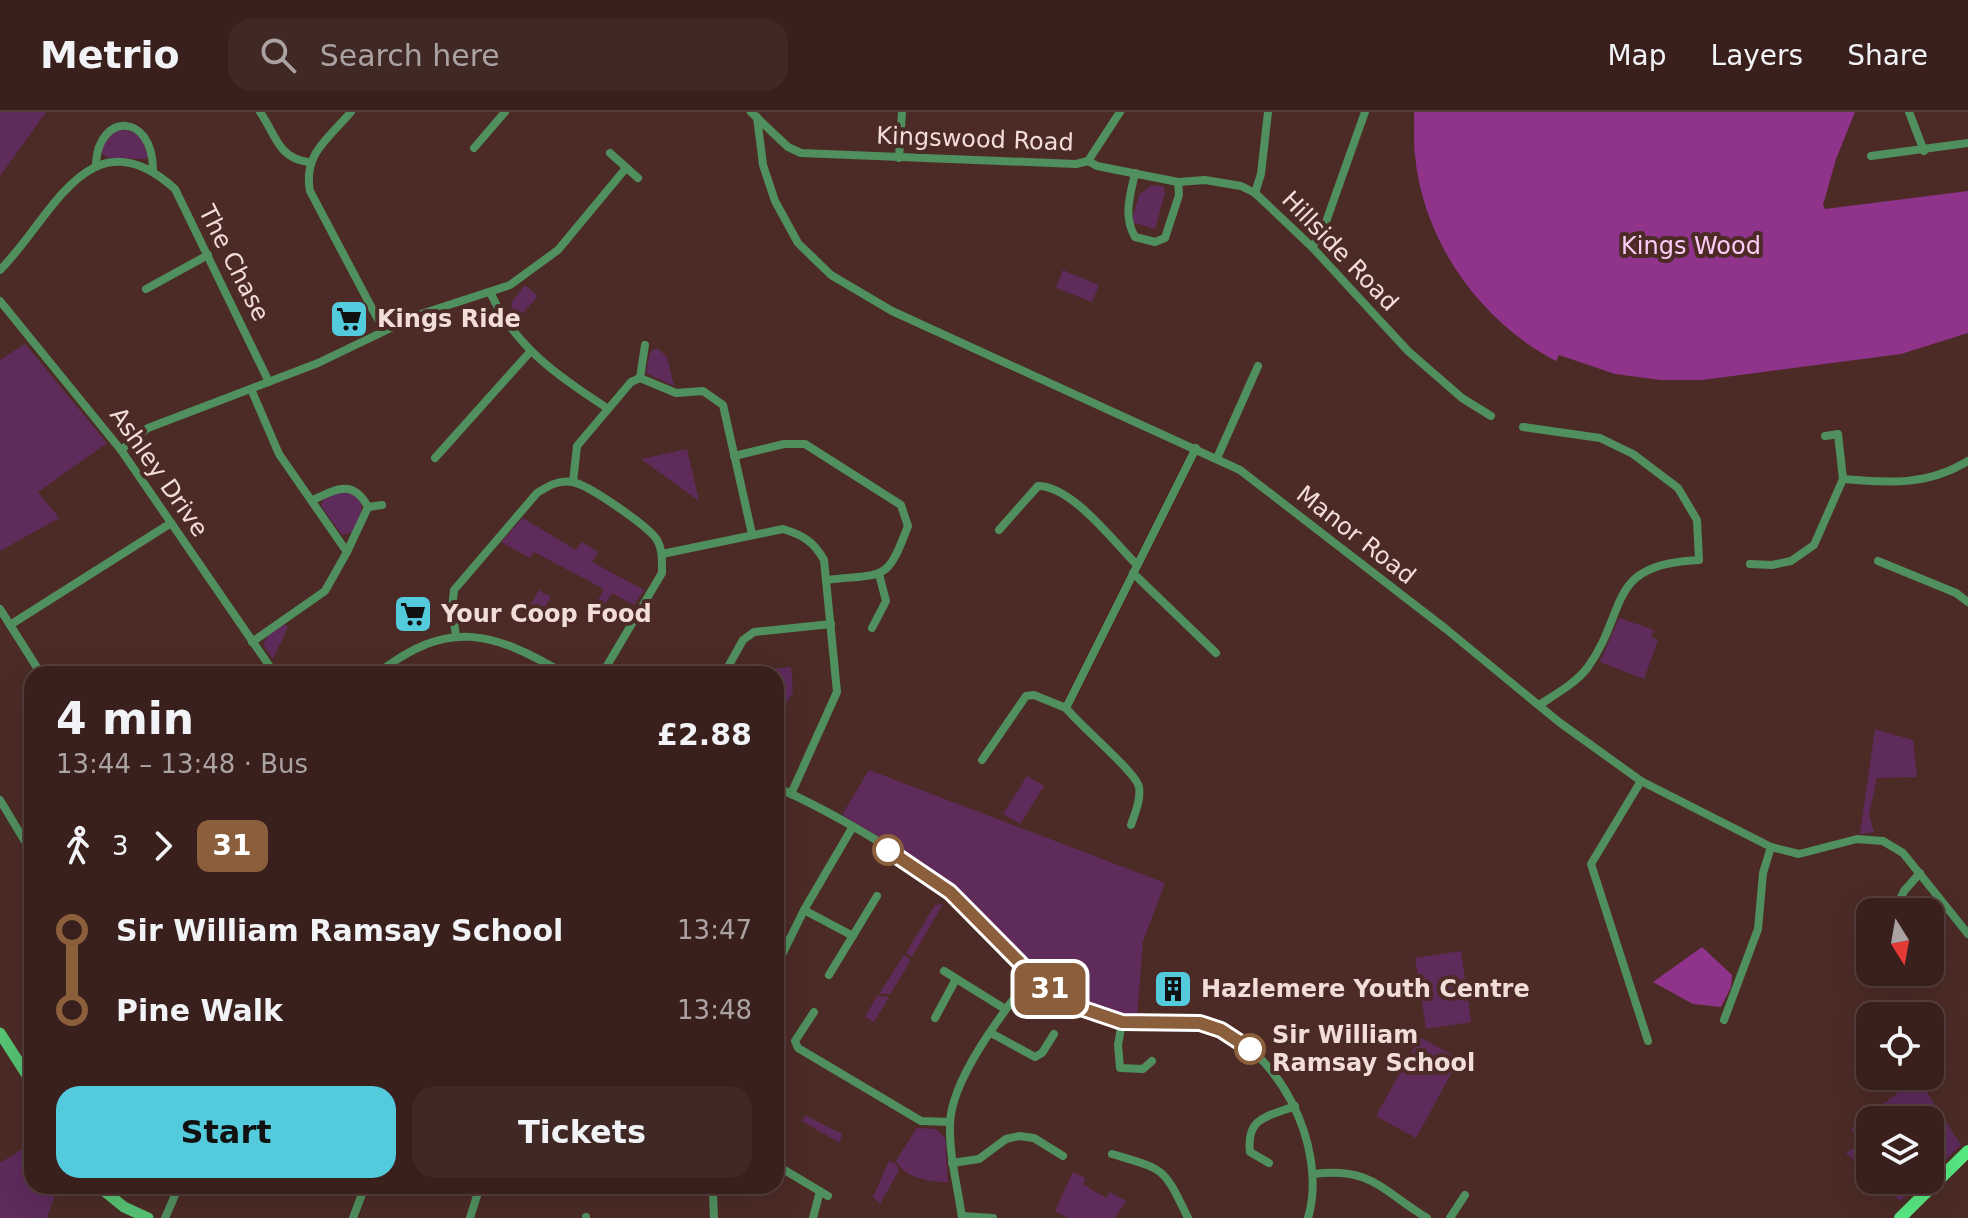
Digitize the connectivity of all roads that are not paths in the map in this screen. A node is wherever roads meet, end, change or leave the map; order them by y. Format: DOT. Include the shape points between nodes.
graph roads {
  1 [pos="260,112"];
  2 [pos="351,112"];
  3 [pos="505,112"];
  4 [pos="902,112"];
  5 [pos="1120,112"];
  6 [pos="1268,112"];
  7 [pos="1365,112"];
  8 [pos="1909,112"];
  9 [pos="754,114"];
  10 [pos="1968,143"];
  11 [pos="474,148"];
  12 [pos="1924,151"];
  13 [pos="610,153"];
  14 [pos="1871,156"];
  15 [pos="899,158"];
  16 [pos="1088,161"];
  17 [pos="308,162"];
  18 [pos="96,163"];
  19 [pos="626,168"];
  20 [pos="153,169"];
  21 [pos="1135,173"];
  22 [pos="638,178"];
  23 [pos="1178,182"];
  24 [pos="1255,193"];
  25 [pos="1312,247"];
  26 [pos="208,255"];
  27 [pos="0,270"];
  28 [pos="146,289"];
  29 [pos="490,292"];
  30 [pos="0,301"];
  31 [pos="384,331"];
  32 [pos="645,345"];
  33 [pos="530,352"];
  34 [pos="1258,366"];
  35 [pos="640,378"];
  36 [pos="269,382"];
  37 [pos="251,389"];
  38 [pos="607,408"];
  39 [pos="1491,416"];
  40 [pos="1523,427"];
  41 [pos="1825,436"];
  42 [pos="1196,448"];
  43 [pos="121,450"];
  44 [pos="734,456"];
  45 [pos="435,458"];
  46 [pos="1217,458"];
  47 [pos="1968,461"];
  48 [pos="1843,479"];
  49 [pos="573,482"];
  50 [pos="313,500"];
  51 [pos="382,505"];
  52 [pos="368,507"];
  53 [pos="171,523"];
  54 [pos="999,530"];
  55 [pos="752,534"];
  56 [pos="347,552"];
  57 [pos="662,554"];
  58 [pos="1878,561"];
  59 [pos="1750,564"];
  60 [pos="1135,569"];
  61 [pos="879,574"];
  62 [pos="826,580"];
  63 [pos="1968,602"];
  64 [pos="0,609"];
  65 [pos="831,624"];
  66 [pos="10,625"];
  67 [pos="872,628"];
  68 [pos="456,636"];
  69 [pos="252,642"];
  70 [pos="1216,653"];
  71 [pos="36,666"];
  72 [pos="269,666"];
  73 [pos="387,666"];
  74 [pos="551,666"];
  75 [pos="607,666"];
  76 [pos="728,666"];
  77 [pos="1539,705"];
  78 [pos="1066,708"];
  79 [pos="982,760"];
  80 [pos="1641,781"];
  81 [pos="784,791"];
  82 [pos="791,794"];
  83 [pos="0,800"];
  84 [pos="1131,825"];
  85 [pos="852,828"];
  86 [pos="24,840"];
  87 [pos="1771,847"];
  88 [pos="1920,873"];
  89 [pos="877,896"];
  90 [pos="1901,898"];
  91 [pos="804,910"];
  92 [pos="1968,934"];
  93 [pos="853,936"];
  94 [pos="784,951"];
  95 [pos="944,971"];
  96 [pos="829,975"];
  97 [pos="1032,975"];
  98 [pos="956,979"];
  99 [pos="1005,1009"];
  100 [pos="814,1012"];
  101 [pos="935,1018"];
  102 [pos="1724,1020"];
  103 [pos="1122,1022"];
  104 [pos="0,1033"];
  105 [pos="991,1033"];
  106 [pos="1054,1034"];
  107 [pos="1648,1041"];
  108 [pos="1152,1061"];
  109 [pos="1120,1068"];
  110 [pos="24,1070"];
  111 [pos="1117,1079"];
  112 [pos="1295,1106"];
  113 [pos="949,1122"];
  114 [pos="1968,1151"];
  115 [pos="1112,1154"];
  116 [pos="1063,1156"];
  117 [pos="952,1163"];
  118 [pos="1269,1163"];
  119 [pos="784,1170"];
  120 [pos="1313,1174"];
  121 [pos="108,1194"];
  122 [pos="176,1194"];
  123 [pos="362,1194"];
  124 [pos="478,1194"];
  125 [pos="713,1194"];
  126 [pos="1465,1195"];
  127 [pos="962,1217"];
  128 [pos="148,1218"];
  129 [pos="165,1218"];
  130 [pos="353,1218"];
  131 [pos="470,1218"];
  132 [pos="714,1218"];
  133 [pos="813,1218"];
  134 [pos="993,1218"];
  135 [pos="1188,1218"];
  136 [pos="1308,1218"];
  137 [pos="1427,1218"];
  138 [pos="1450,1218"];
  139 [pos="1900,1218"];
  1 -- 17 [label="street" via="283,153"];
  2 -- 17 [label="street"];
  3 -- 11 [label="street"];
  4 -- 15 [label="street"];
  5 -- 16 [label="street, Kingswood Road"];
  6 -- 24 [label="street"];
  7 -- 25 [label="street" via="1322,233"];
  8 -- 12 [label="street"];
  9 -- 15 [label="street, Kingswood Road" via="801,153"];
  9 -- 42 [label="street, Manor Road" via="775,201 798,243 831,275 864,297 973,349"];
  10 -- 12 [label="street"];
  12 -- 14 [label="street"];
  13 -- 19 [label="street"];
  15 -- 16 [label="street, Kingswood Road"];
  16 -- 21 [label="street, Hillside Road"];
  17 -- 31 [label="street" via="310,191"];
  18 -- 20 [label="street" via="126,161"];
  18 -- 20 [label="street, The Chase" via="104,134 134,126 148,134"];
  18 -- 27 [label="street, The Chase" via="73,178"];
  19 -- 22 [label="street"];
  19 -- 29 [label="street" via="558,250 510,285"];
  20 -- 26 [label="street, The Chase" via="175,189"];
  21 -- 23 [label="street, Hillside Road"];
  21 -- 23 [label="street" via="1128,226 1135,237 1155,242 1165,238"];
  23 -- 24 [label="street, Hillside Road" via="1205,180"];
  24 -- 25 [label="street, Hillside Road"];
  25 -- 39 [label="street, Hillside Road" via="1408,351"];
  26 -- 28 [label="street"];
  26 -- 36 [label="street, The Chase"];
  29 -- 31 [label="street"];
  29 -- 33 [label="street" via="503,321"];
  30 -- 43 [label="street, Ashley Drive"];
  31 -- 36 [label="street"];
  32 -- 35 [label="street"];
  33 -- 38 [label="street"];
  33 -- 45 [label="street"];
  34 -- 46 [label="street"];
  35 -- 38 [label="street"];
  35 -- 44 [label="street" via="676,393 703,391 714,396 723,405"];
  36 -- 37 [label="street"];
  37 -- 43 [label="street" via="148,428"];
  37 -- 50 [label="street" via="279,454"];
  38 -- 49 [label="street" via="577,446"];
  40 -- 77 [label="street" via="1600,438 1633,454 1678,488 1697,520 1699,560 1672,562 1640,574 1622,592 1590,665"];
  41 -- 48 [label="street" via="1838,434"];
  42 -- 46 [label="street, Manor Road"];
  42 -- 60 [label="street"];
  43 -- 53 [label="street, Ashley Drive"];
  44 -- 55 [label="street"];
  44 -- 61 [label="street" via="805,444 901,505 908,526 894,563"];
  46 -- 77 [label="street, Manor Road" via="1240,470"];
  47 -- 48 [label="street" via="1942,476 1914,483"];
  48 -- 59 [label="street" via="1814,545 1791,561"];
  49 -- 57 [label="street" via="656,538"];
  49 -- 68 [label="street" via="553,483 537,493 454,590"];
  50 -- 52 [label="street" via="349,486"];
  50 -- 56 [label="street"];
  51 -- 52 [label="street"];
  52 -- 56 [label="street"];
  53 -- 66 [label="street"];
  53 -- 69 [label="street, Ashley Drive"];
  54 -- 60 [label="street" via="1038,486 1052,486 1068,496"];
  55 -- 57 [label="street"];
  55 -- 62 [label="street" via="783,529 803,535 824,560"];
  56 -- 69 [label="street" via="325,591"];
  57 -- 75 [label="street" via="662,573"];
  58 -- 63 [label="street"];
  60 -- 70 [label="street"];
  60 -- 78 [label="street"];
  61 -- 62 [label="street"];
  61 -- 67 [label="street" via="886,601"];
  62 -- 65 [label="street"];
  64 -- 66 [label="street"];
  65 -- 76 [label="street" via="754,632"];
  65 -- 82 [label="street" via="837,692"];
  66 -- 71 [label="street"];
  68 -- 73 [label="street" via="409,649"];
  68 -- 74 [label="street" via="519,647"];
  69 -- 72 [label="street, Ashley Drive"];
  77 -- 80 [label="street, Manor Road"];
  78 -- 79 [label="street" via="1026,696"];
  78 -- 84 [label="street" via="1133,774 1139,799"];
  80 -- 87 [label="street, Manor Road"];
  80 -- 107 [label="street" via="1591,864"];
  81 -- 82 [label="street"];
  82 -- 85 [label="street"];
  83 -- 86 [label="street"];
  85 -- 91 [label="street"];
  85 -- 97 [label="street" via="950,892"];
  87 -- 88 [label="street, Manor Road" via="1799,854 1857,839 1883,841 1903,853"];
  87 -- 102 [label="street" via="1758,929"];
  88 -- 90 [label="street"];
  88 -- 92 [label="street, Manor Road"];
  89 -- 93 [label="street"];
  91 -- 93 [label="street"];
  91 -- 94 [label="street"];
  93 -- 96 [label="street"];
  95 -- 98 [label="street"];
  97 -- 99 [label="street"];
  97 -- 103 [label="street" via="1069,1004"];
  98 -- 99 [label="street"];
  98 -- 101 [label="street"];
  99 -- 105 [label="street"];
  100 -- 113 [label="street" via="795,1041 798,1048 921,1121"];
  103 -- 109 [label="street"];
  103 -- 112 [label="street" via="1200,1023 1221,1030 1251,1050"];
  104 -- 110 [label="main road"];
  105 -- 106 [label="street" via="1035,1057"];
  105 -- 113 [label="street" via="956,1088"];
  108 -- 109 [label="street" via="1143,1069"];
  109 -- 111 [label="street"];
  112 -- 118 [label="street" via="1255,1122 1248,1134 1250,1152"];
  112 -- 120 [label="street"];
  113 -- 117 [label="street"];
  114 -- 139 [label="main road"];
  115 -- 135 [label="street" via="1153,1165 1171,1182"];
  116 -- 117 [label="street" via="1034,1138 1019,1136 979,1159"];
  117 -- 127 [label="street"];
  119 -- 133 [label="street" via="824,1193"];
  120 -- 136 [label="street"];
  120 -- 137 [label="street" via="1342,1170 1371,1177"];
  121 -- 128 [label="main road"];
  122 -- 129 [label="street"];
  123 -- 130 [label="street"];
  124 -- 131 [label="street"];
  125 -- 132 [label="street"];
  126 -- 138 [label="street"];
  127 -- 134 [label="street"];
}
